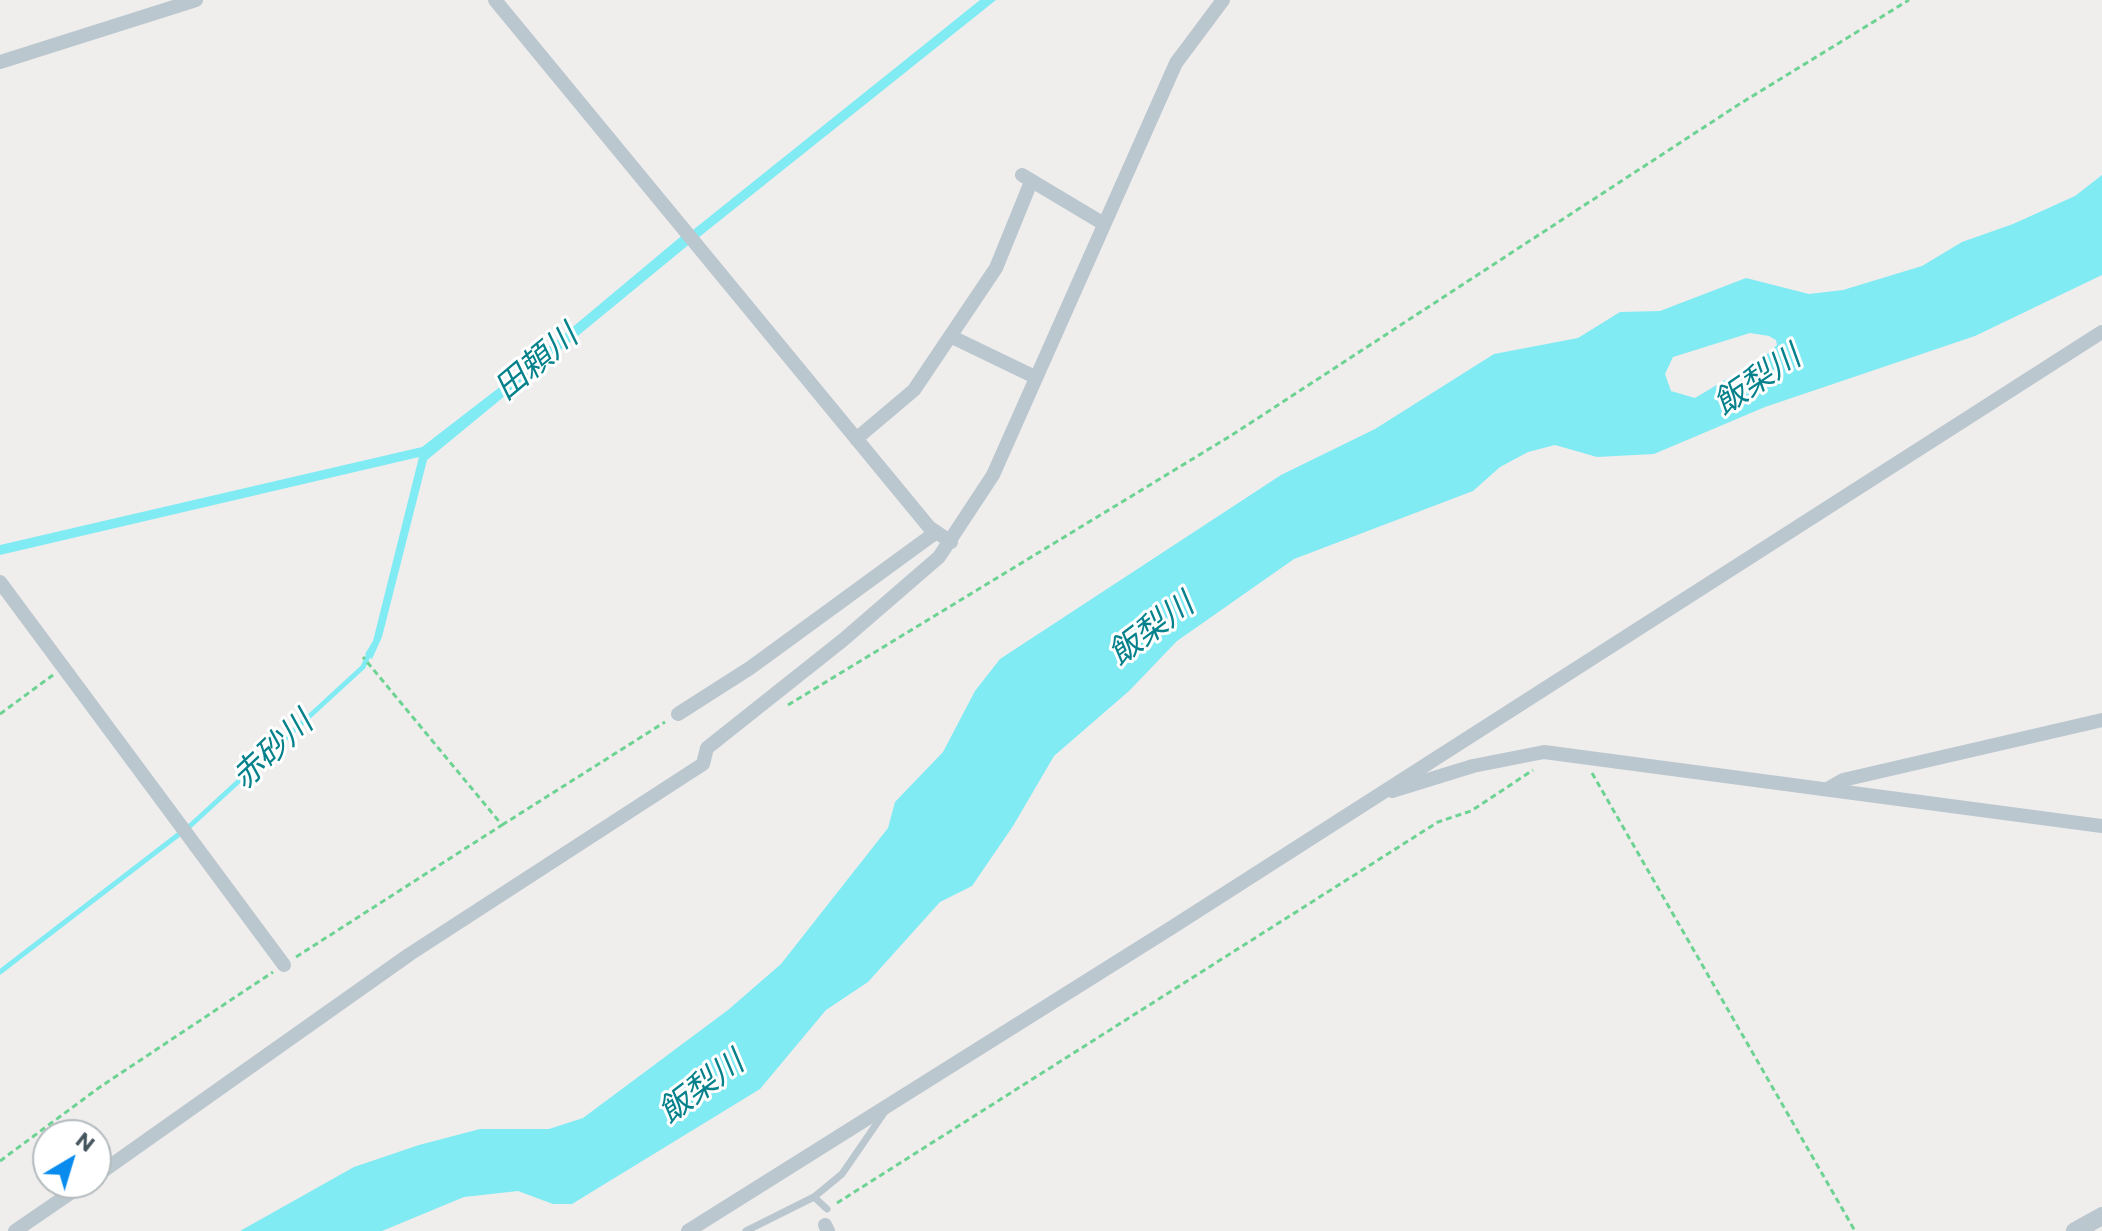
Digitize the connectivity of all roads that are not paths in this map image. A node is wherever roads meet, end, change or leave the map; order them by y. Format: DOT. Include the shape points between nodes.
graph roads {
  1 [pos="196,0"];
  2 [pos="495,0"];
  3 [pos="1223,0"];
  4 [pos="0,62"];
  5 [pos="1104,224"];
  6 [pos="2102,332"];
  7 [pos="950,336"];
  8 [pos="1035,377"];
  9 [pos="856,439"];
  10 [pos="935,533"];
  11 [pos="951,542"];
  12 [pos="0,582"];
  13 [pos="678,714"];
  14 [pos="2102,720"];
  15 [pos="1829,788"];
  16 [pos="1372,797"];
  17 [pos="2102,826"];
  18 [pos="284,965"];
  19 [pos="890,1104"];
  20 [pos="112,1165"];
  21 [pos="62,1199"];
  22 [pos="2102,1216"];
  23 [pos="15,1231"];
  24 [pos="688,1231"];
  25 [pos="746,1231"];
  26 [pos="2075,1231"];
  1 -- 4 [label="street"];
  2 -- 9 [label="street"];
  3 -- 5 [label="street" via="1176,63"];
  5 -- 7 [label="street" via="1027,178 1001,259"];
  5 -- 8 [label="street"];
  6 -- 16 [label="street"];
  7 -- 8 [label="street"];
  7 -- 9 [label="street" via="914,390"];
  8 -- 11 [label="street" via="993,475"];
  9 -- 10 [label="street"];
  10 -- 11 [label="street"];
  10 -- 13 [label="street"];
  11 -- 20 [label="street" via="911,584 707,748 703,764 410,954"];
  12 -- 18 [label="street"];
  14 -- 15 [label="street" via="1843,780"];
  15 -- 16 [label="street" via="1544,752 1473,766"];
  15 -- 17 [label="street"];
  16 -- 19 [label="street"];
  19 -- 24 [label="street"];
  19 -- 25 [label="lane" via="822,1204"];
  21 -- 23 [label="street"];
  22 -- 26 [label="street"];
}
